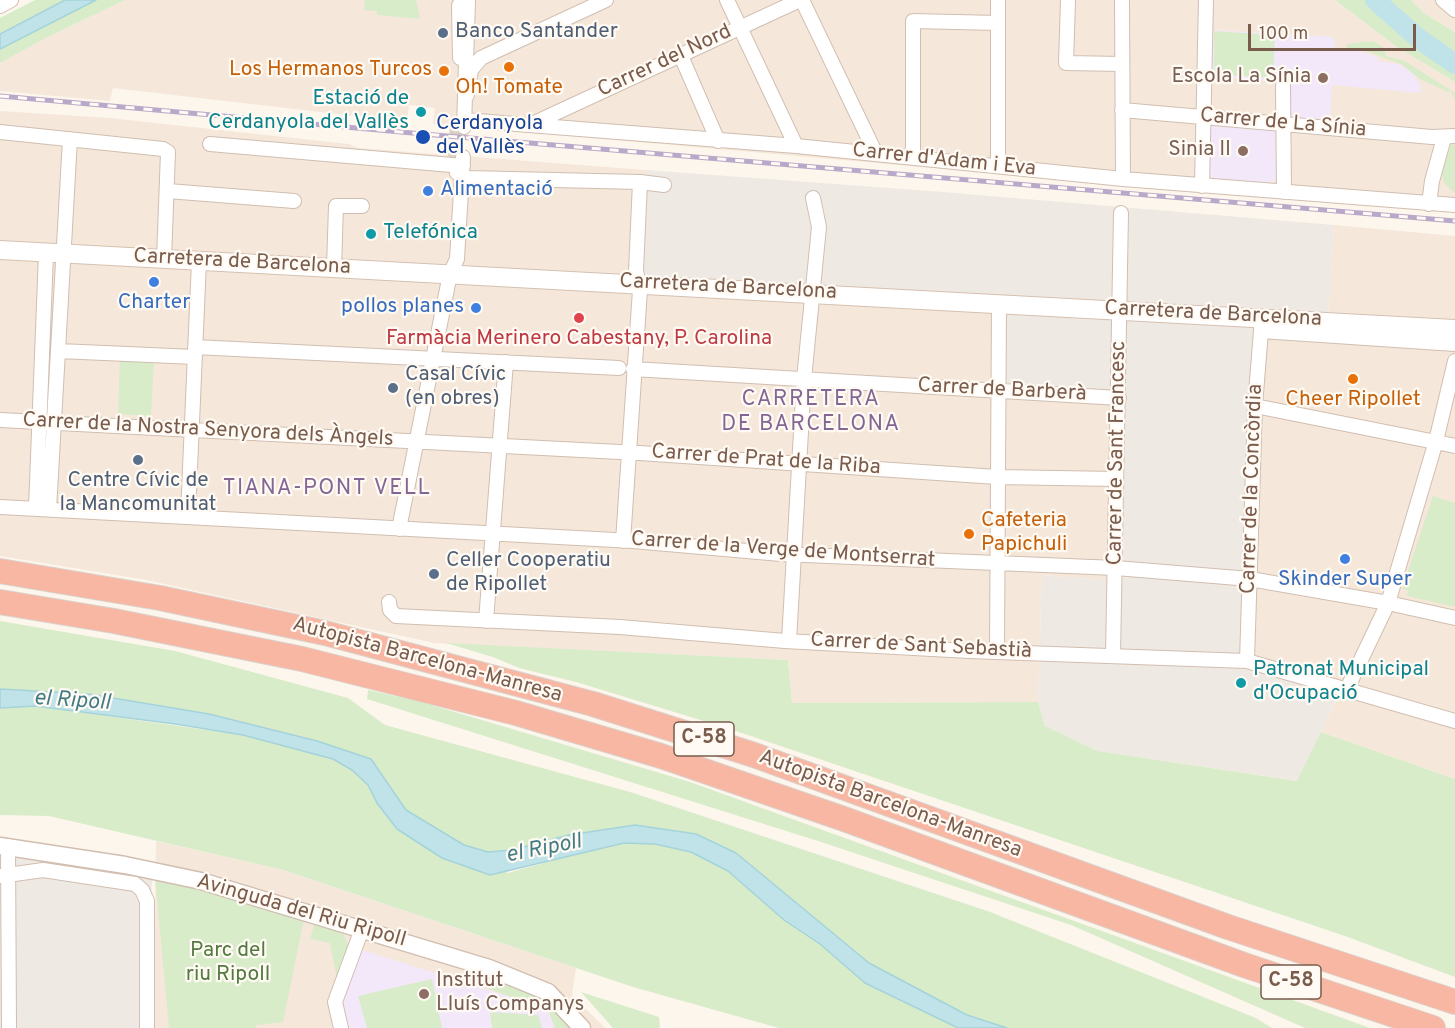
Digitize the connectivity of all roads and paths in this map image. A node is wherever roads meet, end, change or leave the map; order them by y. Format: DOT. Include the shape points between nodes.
graph roads {
  1 [pos="11,0"];
  2 [pos="464,0"];
  3 [pos="606,0"];
  4 [pos="727,0"];
  5 [pos="801,0"];
  6 [pos="998,0"];
  7 [pos="1068,0"];
  8 [pos="1122,0"];
  9 [pos="1206,0"];
  10 [pos="1443,0"];
  11 [pos="0,6"];
  12 [pos="1455,10"];
  13 [pos="998,23"];
  14 [pos="740,27"];
  15 [pos="460,43"];
  16 [pos="487,56"];
  17 [pos="681,56"];
  18 [pos="1122,64"];
  19 [pos="1283,85"];
  20 [pos="467,94"];
  21 [pos="1122,110"];
  22 [pos="1203,116"];
  23 [pos="462,125"];
  24 [pos="530,125"];
  25 [pos="1282,125"];
  26 [pos="0,132"];
  27 [pos="1450,137"];
  28 [pos="70,139"];
  29 [pos="718,141"];
  30 [pos="210,144"];
  31 [pos="796,146"];
  32 [pos="876,154"];
  33 [pos="914,158"];
  34 [pos="998,166"];
  35 [pos="460,169"];
  36 [pos="1123,179"];
  37 [pos="640,182"];
  38 [pos="664,185"];
  39 [pos="1202,186"];
  40 [pos="168,191"];
  41 [pos="1284,192"];
  42 [pos="813,198"];
  43 [pos="294,201"];
  44 [pos="1427,203"];
  45 [pos="1455,205"];
  46 [pos="362,206"];
  47 [pos="1121,213"];
  48 [pos="3,251"];
  49 [pos="46,253"];
  50 [pos="64,254"];
  51 [pos="164,259"];
  52 [pos="199,261"];
  53 [pos="334,268"];
  54 [pos="451,271"];
  55 [pos="639,284"];
  56 [pos="812,293"];
  57 [pos="999,303"];
  58 [pos="1121,310"];
  59 [pos="1261,324"];
  60 [pos="1455,329"];
  61 [pos="1455,344"];
  62 [pos="59,351"];
  63 [pos="195,352"];
  64 [pos="433,360"];
  65 [pos="1455,360"];
  66 [pos="506,362"];
  67 [pos="626,368"];
  68 [pos="804,379"];
  69 [pos="999,392"];
  70 [pos="1119,398"];
  71 [pos="1256,406"];
  72 [pos="0,420"];
  73 [pos="39,422"];
  74 [pos="54,423"];
  75 [pos="192,430"];
  76 [pos="1436,441"];
  77 [pos="416,442"];
  78 [pos="501,446"];
  79 [pos="1455,446"];
  80 [pos="629,453"];
  81 [pos="800,464"];
  82 [pos="998,477"];
  83 [pos="1116,479"];
  84 [pos="0,507"];
  85 [pos="43,508"];
  86 [pos="188,515"];
  87 [pos="399,529"];
  88 [pos="492,534"];
  89 [pos="623,541"];
  90 [pos="794,554"];
  91 [pos="997,564"];
  92 [pos="1116,568"];
  93 [pos="0,571"];
  94 [pos="1250,579"];
  95 [pos="0,602"];
  96 [pos="389,602"];
  97 [pos="1388,603"];
  98 [pos="1455,618"];
  99 [pos="486,621"];
  100 [pos="789,641"];
  101 [pos="997,650"];
  102 [pos="1113,656"];
  103 [pos="1247,661"];
  104 [pos="1347,689"];
  105 [pos="1455,721"];
  106 [pos="4,846"];
  107 [pos="3,876"];
  108 [pos="362,929"];
  109 [pos="1455,1002"];
  110 [pos="1397,1017"];
  111 [pos="147,1026"];
  112 [pos="9,1028"];
  113 [pos="341,1028"];
  114 [pos="582,1028"];
  115 [pos="1422,1028"];
  116 [pos="1433,1028"];
  1 -- 11 [label="street"];
  2 -- 15 [label="street"];
  3 -- 16 [label="street"];
  4 -- 14 [label="street"];
  5 -- 14 [label="street, Carrer del Nord"];
  5 -- 32 [label="street"];
  6 -- 13 [label="street"];
  7 -- 18 [label="street" via="1066,63"];
  8 -- 18 [label="street"];
  9 -- 22 [label="street"];
  10 -- 12 [label="street"];
  13 -- 33 [label="street" via="914,21"];
  13 -- 34 [label="street"];
  14 -- 17 [label="street, Carrer del Nord"];
  14 -- 31 [label="street"];
  15 -- 16 [label="street"];
  15 -- 20 [label="street" via="467,64"];
  15 -- 23 [label="street"];
  16 -- 20 [label="street" via="475,62"];
  17 -- 24 [label="street, Carrer del Nord"];
  17 -- 29 [label="street"];
  18 -- 21 [label="street"];
  19 -- 25 [label="street"];
  20 -- 23 [label="street"];
  21 -- 22 [label="street, Carrer de La Sínia"];
  21 -- 36 [label="street"];
  22 -- 25 [label="street, Carrer de La Sínia"];
  22 -- 39 [label="street"];
  23 -- 24 [label="street, Carrer d'Adam i Eva"];
  24 -- 29 [label="street, Carrer d'Adam i Eva"];
  25 -- 27 [label="street, Carrer de La Sínia"];
  25 -- 41 [label="street"];
  26 -- 28 [label="street"];
  27 -- 44 [label="street"];
  28 -- 40 [label="street" via="163,149 168,152"];
  28 -- 50 [label="street"];
  29 -- 31 [label="street, Carrer d'Adam i Eva"];
  30 -- 35 [label="street"];
  31 -- 32 [label="street, Carrer d'Adam i Eva"];
  32 -- 33 [label="street, Carrer d'Adam i Eva"];
  33 -- 34 [label="street, Carrer d'Adam i Eva"];
  34 -- 36 [label="street, Carrer d'Adam i Eva"];
  35 -- 37 [label="street"];
  35 -- 54 [label="street"];
  35 -- 54 [label="street" via="447,262"];
  36 -- 39 [label="street, Carrer d'Adam i Eva"];
  37 -- 38 [label="street"];
  37 -- 55 [label="street" via="636,271"];
  39 -- 41 [label="street, Carrer d'Adam i Eva"];
  40 -- 43 [label="street"];
  40 -- 51 [label="street"];
  41 -- 44 [label="street, Carrer d'Adam i Eva"];
  42 -- 56 [label="street" via="819,227"];
  44 -- 45 [label="street, Carrer d'Adam i Eva"];
  46 -- 53 [label="street" via="336,206"];
  47 -- 58 [label="street, Carrer de Sant Francesc"];
  48 -- 49 [label="main road, Carretera de Barcelona"];
  49 -- 50 [label="main road, Carretera de Barcelona"];
  49 -- 73 [label="street"];
  50 -- 51 [label="main road, Carretera de Barcelona"];
  50 -- 62 [label="street"];
  51 -- 52 [label="main road, Carretera de Barcelona"];
  52 -- 53 [label="main road, Carretera de Barcelona"];
  52 -- 63 [label="street"];
  53 -- 54 [label="main road, Carretera de Barcelona"];
  54 -- 55 [label="main road, Carretera de Barcelona"];
  54 -- 64 [label="street"];
  55 -- 56 [label="main road, Carretera de Barcelona"];
  55 -- 67 [label="street"];
  56 -- 57 [label="main road, Carretera de Barcelona"];
  56 -- 68 [label="street"];
  57 -- 58 [label="main road, Carretera de Barcelona"];
  57 -- 69 [label="street"];
  58 -- 59 [label="main road, Carretera de Barcelona"];
  58 -- 70 [label="street, Carrer de Sant Francesc"];
  59 -- 60 [label="main road, Carretera de Barcelona"];
  59 -- 61 [label="street, Carretera de Barcelona"];
  59 -- 71 [label="street, Carrer de la Concòrdia"];
  62 -- 63 [label="street, Carrer de Barberà"];
  62 -- 74 [label="street"];
  63 -- 64 [label="street, Carrer de Barberà"];
  63 -- 75 [label="street"];
  64 -- 66 [label="street, Carrer de Barberà"];
  64 -- 77 [label="street"];
  65 -- 76 [label="street"];
  66 -- 67 [label="street, Carrer de Barberà"];
  66 -- 78 [label="street"];
  67 -- 68 [label="street, Carrer de Barberà"];
  67 -- 80 [label="street"];
  68 -- 69 [label="street, Carrer de Barberà"];
  68 -- 81 [label="street"];
  69 -- 70 [label="street, Carrer de Barberà"];
  69 -- 82 [label="street"];
  70 -- 83 [label="street, Carrer de Sant Francesc"];
  71 -- 76 [label="street"];
  71 -- 94 [label="street, Carrer de la Concòrdia"];
  72 -- 73 [label="street, Carrer de la Nostra Senyora dels Àngels"];
  73 -- 74 [label="street, Carrer de la Nostra Senyora dels Àngels"];
  73 -- 85 [label="street"];
  74 -- 75 [label="street, Carrer de la Nostra Senyora dels Àngels"];
  74 -- 85 [label="street"];
  75 -- 77 [label="street, Carrer de la Nostra Senyora dels Àngels"];
  75 -- 86 [label="street"];
  76 -- 79 [label="street"];
  76 -- 97 [label="street"];
  77 -- 78 [label="street, Carrer de Prat de la Riba"];
  77 -- 87 [label="street"];
  78 -- 80 [label="street, Carrer de Prat de la Riba"];
  78 -- 88 [label="street"];
  80 -- 81 [label="street, Carrer de Prat de la Riba"];
  80 -- 89 [label="street"];
  81 -- 82 [label="street, Carrer de Prat de la Riba"];
  81 -- 90 [label="street"];
  82 -- 83 [label="street, Carrer de Prat de la Riba"];
  82 -- 91 [label="street"];
  83 -- 92 [label="street, Carrer de Sant Francesc"];
  84 -- 85 [label="street, Carrer de la Verge de Montserrat"];
  85 -- 86 [label="street, Carrer de la Verge de Montserrat"];
  86 -- 87 [label="street, Carrer de la Verge de Montserrat"];
  87 -- 88 [label="street, Carrer de la Verge de Montserrat"];
  88 -- 89 [label="street, Carrer de la Verge de Montserrat"];
  88 -- 99 [label="street"];
  89 -- 90 [label="street, Carrer de la Verge de Montserrat"];
  90 -- 91 [label="street, Carrer de la Verge de Montserrat"];
  90 -- 100 [label="street"];
  91 -- 92 [label="street, Carrer de la Verge de Montserrat"];
  91 -- 101 [label="street"];
  92 -- 94 [label="street, Carrer de la Verge de Montserrat"];
  92 -- 102 [label="street, Carrer de Sant Francesc"];
  93 -- 109 [label="highway, Autopista Barcelona-Manresa / C-58" via="291,625 571,698 754,755 1218,923"];
  94 -- 97 [label="street, Carrer de la Verge de Montserrat"];
  94 -- 103 [label="street, Carrer de la Concòrdia"];
  95 -- 110 [label="highway, Autopista Barcelona-Manresa / C-58" via="302,659 516,713 661,756"];
  96 -- 99 [label="street, Carrer de Sant Sebastià" via="396,616"];
  97 -- 98 [label="street, Carrer de la Verge de Montserrat"];
  97 -- 104 [label="street"];
  99 -- 100 [label="street, Carrer de Sant Sebastià"];
  100 -- 101 [label="street, Carrer de Sant Sebastià"];
  101 -- 102 [label="street, Carrer de Sant Sebastià"];
  102 -- 103 [label="street, Carrer de Sant Sebastià"];
  103 -- 104 [label="street, Carrer de Sant Sebastià"];
  104 -- 105 [label="street, Carrer de Sant Sebastià"];
  106 -- 107 [label="street"];
  106 -- 108 [label="street, Avinguda del Riu Ripoll" via="201,881"];
  107 -- 111 [label="street" via="43,870 135,884 142,890 147,901"];
  107 -- 112 [label="street"];
  108 -- 113 [label="street" via="335,1002"];
  108 -- 114 [label="street, Avinguda del Riu Ripoll" via="534,984 560,1003"];
  110 -- 115 [label="highway"];
  110 -- 116 [label="highway, Autopista Barcelona-Manresa / C-58"];
}
